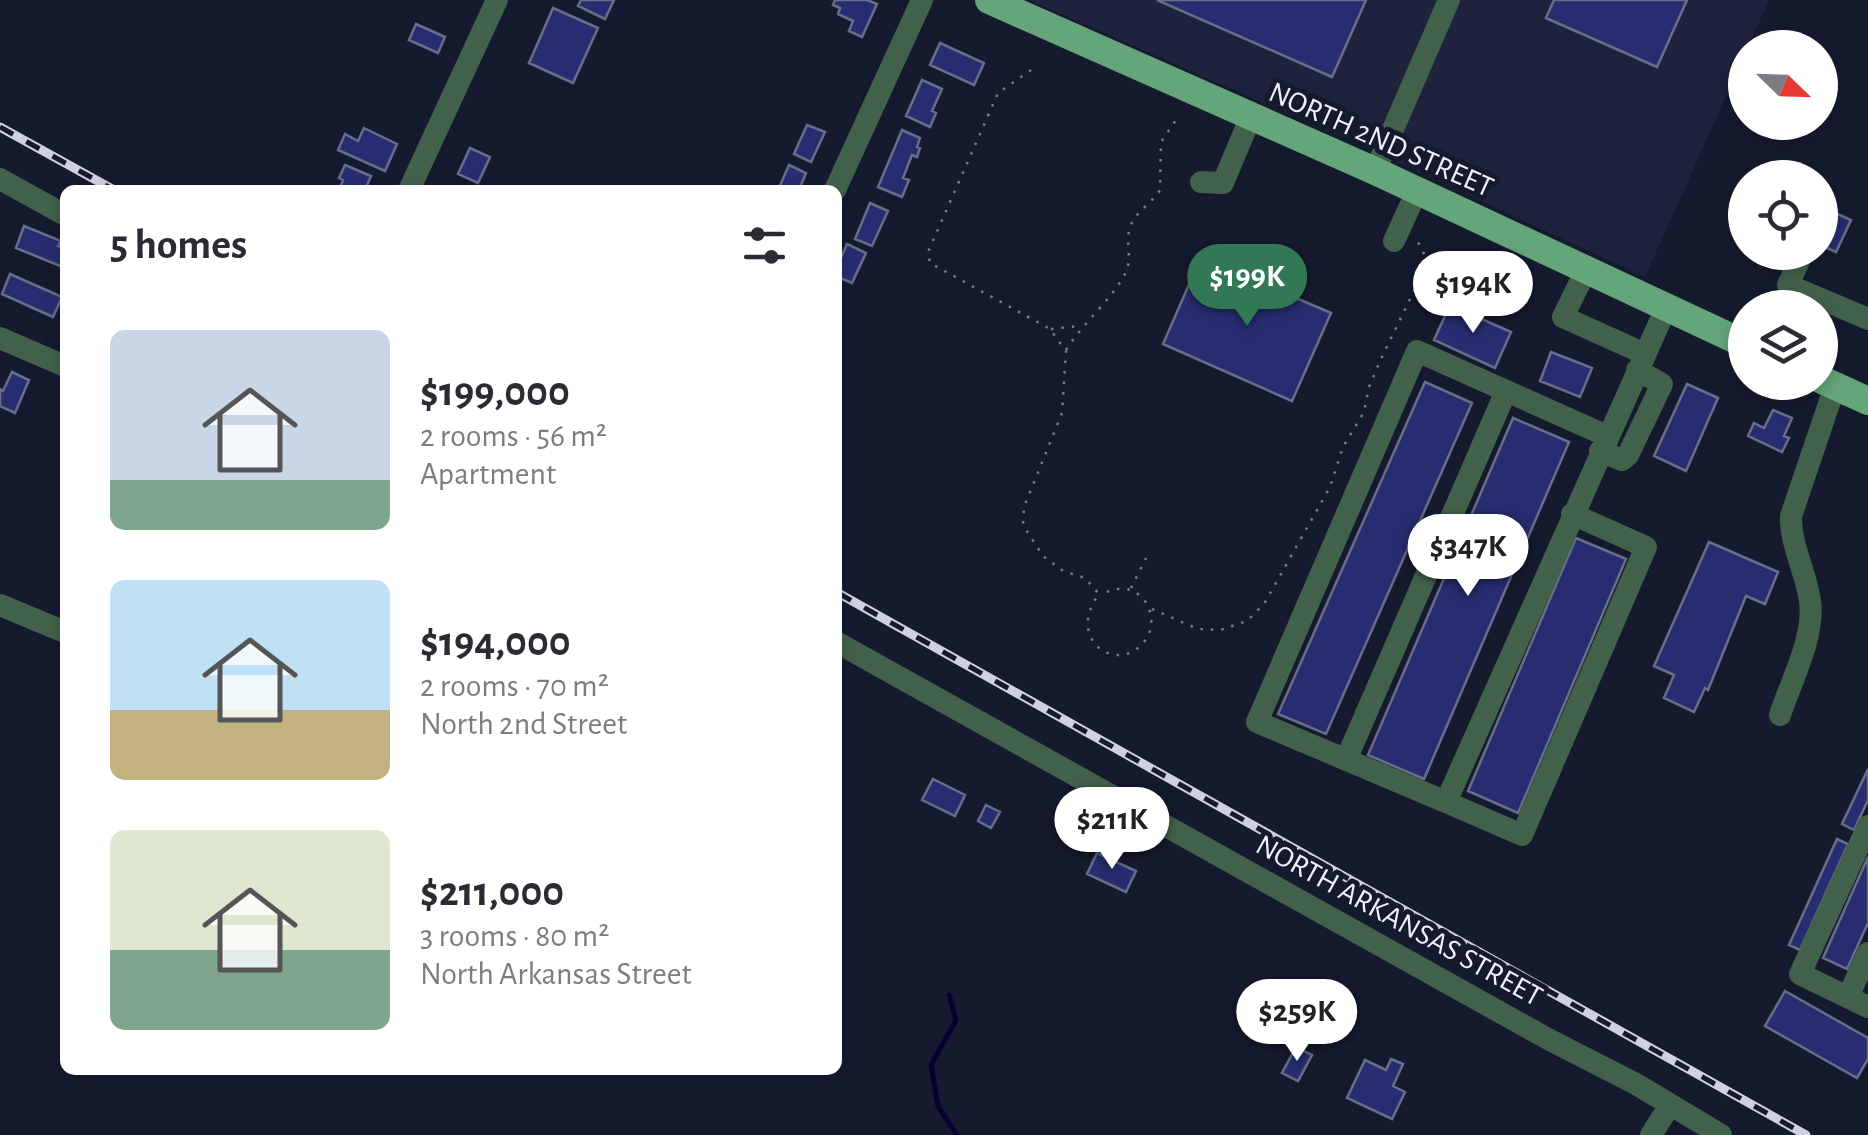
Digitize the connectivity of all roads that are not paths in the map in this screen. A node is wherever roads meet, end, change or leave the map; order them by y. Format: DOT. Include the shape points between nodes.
graph roads {
  1 [pos="496,0"];
  2 [pos="922,0"];
  3 [pos="989,0"];
  4 [pos="1449,0"];
  5 [pos="1029,8"];
  6 [pos="1251,116"];
  7 [pos="1375,171"];
  8 [pos="0,180"];
  9 [pos="1201,182"];
  10 [pos="411,185"];
  11 [pos="837,185"];
  12 [pos="1417,191"];
  13 [pos="60,213"];
  14 [pos="1404,239"];
  15 [pos="1586,270"];
  16 [pos="1795,270"];
  17 [pos="1795,290"];
  18 [pos="1666,308"];
  19 [pos="1838,310"];
  20 [pos="1868,319"];
  21 [pos="1728,336"];
  22 [pos="0,338"];
  23 [pos="1641,362"];
  24 [pos="60,364"];
  25 [pos="1838,388"];
  26 [pos="1506,391"];
  27 [pos="1838,391"];
  28 [pos="1823,400"];
  29 [pos="1868,401"];
  30 [pos="1868,414"];
  31 [pos="1600,451"];
  32 [pos="1572,514"];
  33 [pos="0,604"];
  34 [pos="60,630"];
  35 [pos="842,644"];
  36 [pos="1780,715"];
  37 [pos="1346,760"];
  38 [pos="1446,802"];
  39 [pos="1868,826"];
  40 [pos="1868,953"];
  41 [pos="1858,1002"];
  42 [pos="1670,1105"];
  43 [pos="1651,1135"];
  44 [pos="1721,1135"];
  1 -- 10 [label="street"];
  2 -- 11 [label="street"];
  3 -- 5 [label="main road, NORTH 2ND STREET"];
  4 -- 7 [label="street"];
  5 -- 6 [label="main road, NORTH 2ND STREET"];
  6 -- 7 [label="main road, NORTH 2ND STREET"];
  6 -- 9 [label="street" via="1223,182"];
  7 -- 12 [label="main road, NORTH 2ND STREET"];
  8 -- 13 [label="street"];
  12 -- 14 [label="street"];
  12 -- 15 [label="main road, NORTH 2ND STREET"];
  15 -- 18 [label="main road, NORTH 2ND STREET"];
  15 -- 23 [label="street" via="1563,317"];
  16 -- 17 [label="street" via="1788,285"];
  18 -- 21 [label="main road, NORTH 2ND STREET"];
  18 -- 23 [label="street"];
  19 -- 20 [label="street"];
  22 -- 24 [label="street"];
  23 -- 31 [label="street"];
  25 -- 29 [label="main road"];
  26 -- 31 [label="street"];
  26 -- 37 [label="street"];
  26 -- 37 [label="street" via="1416,351 1257,722"];
  27 -- 30 [label="street"];
  28 -- 36 [label="street" via="1791,531 1810,622"];
  31 -- 32 [label="street"];
  32 -- 38 [label="street"];
  32 -- 38 [label="street" via="1646,547 1522,835"];
  33 -- 34 [label="street"];
  35 -- 42 [label="street, NORTH ARKANSAS STREET"];
  37 -- 38 [label="street"];
  39 -- 41 [label="street" via="1800,974"];
  40 -- 41 [label="street"];
  42 -- 43 [label="street"];
  42 -- 44 [label="street, NORTH ARKANSAS STREET"];
}
